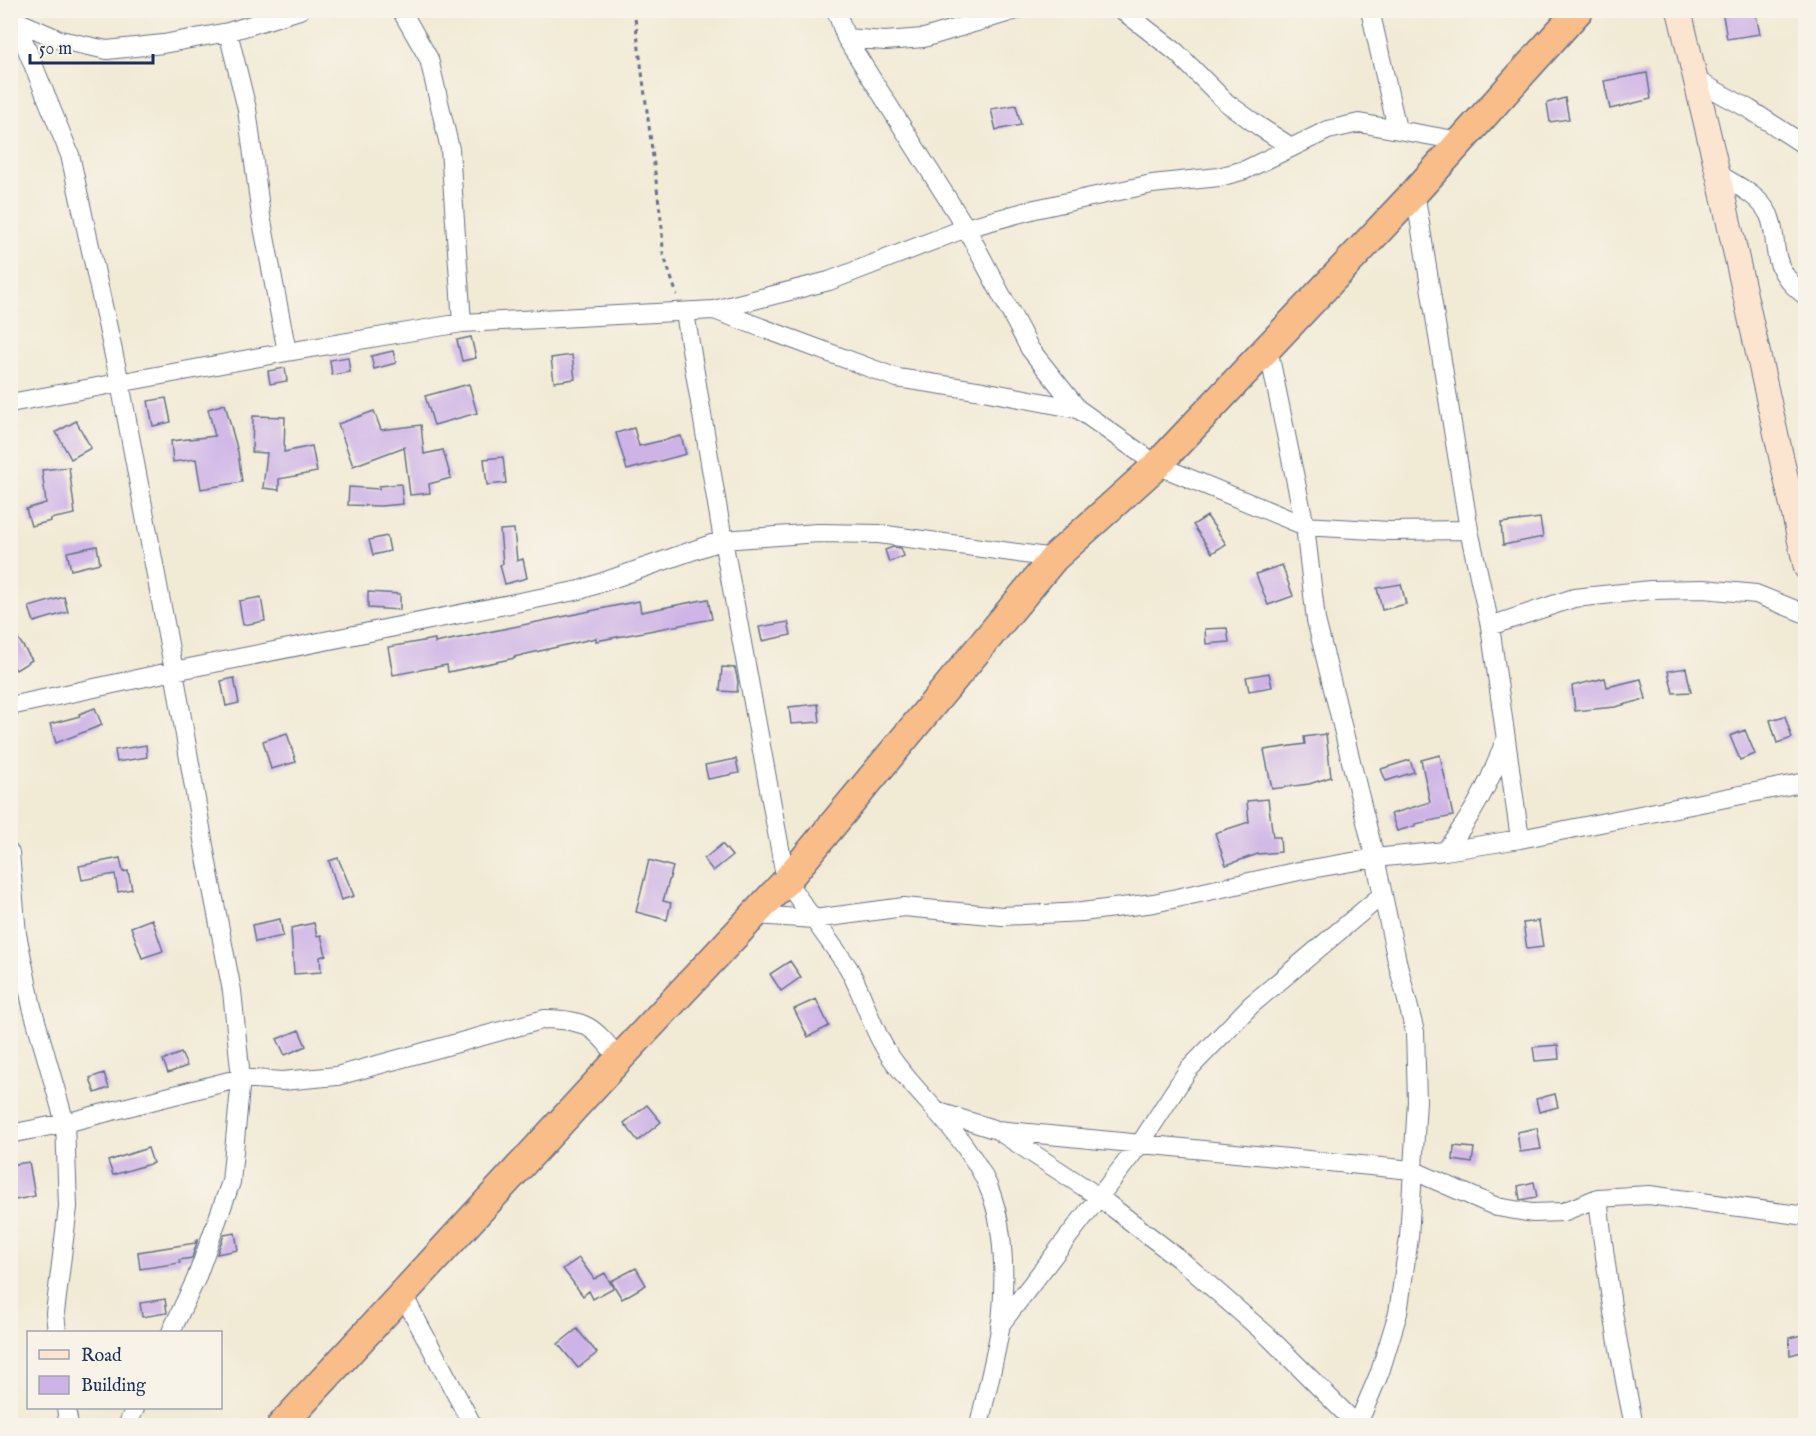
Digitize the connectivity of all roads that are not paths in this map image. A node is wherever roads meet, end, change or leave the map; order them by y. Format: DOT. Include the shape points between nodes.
graph roads {
  1 [pos="300,10"];
  2 [pos="401,10"];
  3 [pos="836,10"];
  4 [pos="1017,10"];
  5 [pos="1122,10"];
  6 [pos="1370,10"];
  7 [pos="1579,10"];
  8 [pos="1679,10"];
  9 [pos="13,16"];
  10 [pos="228,32"];
  11 [pos="846,38"];
  12 [pos="1696,80"];
  13 [pos="1397,129"];
  14 [pos="1460,141"];
  15 [pos="1806,146"];
  16 [pos="1291,147"];
  17 [pos="1718,174"];
  18 [pos="1415,192"];
  19 [pos="966,228"];
  20 [pos="1806,296"];
  21 [pos="714,310"];
  22 [pos="685,313"];
  23 [pos="462,323"];
  24 [pos="1268,348"];
  25 [pos="287,352"];
  26 [pos="120,383"];
  27 [pos="10,402"];
  28 [pos="1078,409"];
  29 [pos="1157,465"];
  30 [pos="1305,526"];
  31 [pos="1469,530"];
  32 [pos="723,540"];
  33 [pos="1054,558"];
  34 [pos="1806,568"];
  35 [pos="1806,614"];
  36 [pos="1490,626"];
  37 [pos="174,671"];
  38 [pos="10,706"];
  39 [pos="1505,741"];
  40 [pos="1806,782"];
  41 [pos="1520,839"];
  42 [pos="1445,851"];
  43 [pos="10,853"];
  44 [pos="1375,858"];
  45 [pos="786,881"];
  46 [pos="1382,895"];
  47 [pos="754,915"];
  48 [pos="814,919"];
  49 [pos="619,1059"];
  50 [pos="241,1078"];
  51 [pos="934,1110"];
  52 [pos="65,1123"];
  53 [pos="997,1130"];
  54 [pos="10,1134"];
  55 [pos="1140,1143"];
  56 [pos="1412,1170"];
  57 [pos="1099,1197"];
  58 [pos="1598,1198"];
  59 [pos="1806,1216"];
  60 [pos="402,1293"];
  61 [pos="1000,1325"];
  62 [pos="57,1331"];
  63 [pos="171,1331"];
  64 [pos="66,1409"];
  65 [pos="134,1409"];
  66 [pos="69,1425"];
  67 [pos="127,1425"];
  68 [pos="281,1425"];
  69 [pos="473,1425"];
  70 [pos="979,1425"];
  71 [pos="1358,1425"];
  72 [pos="1634,1425"];
  1 -- 10 [label="street"];
  2 -- 23 [label="street" via="429,59 450,149"];
  3 -- 11 [label="street"];
  4 -- 11 [label="street" via="924,39"];
  5 -- 16 [label="street" via="1176,52 1227,103"];
  6 -- 13 [label="street"];
  7 -- 14 [label="highway"];
  8 -- 12 [label="main road"];
  9 -- 10 [label="street" via="60,40 107,50"];
  9 -- 26 [label="street" via="70,155"];
  10 -- 25 [label="street" via="247,110 261,216"];
  11 -- 19 [label="street"];
  12 -- 15 [label="street"];
  12 -- 17 [label="main road"];
  13 -- 14 [label="street"];
  13 -- 16 [label="street" via="1359,123 1328,130"];
  14 -- 18 [label="highway"];
  16 -- 19 [label="street" via="1245,170 1219,177 1152,184"];
  17 -- 20 [label="street" via="1756,198 1768,214 1784,275"];
  17 -- 34 [label="main road"];
  18 -- 24 [label="highway"];
  18 -- 31 [label="street"];
  19 -- 21 [label="street" via="829,281"];
  19 -- 28 [label="street" via="1030,349"];
  21 -- 22 [label="street"];
  21 -- 28 [label="street" via="897,378"];
  22 -- 23 [label="street"];
  22 -- 32 [label="street"];
  23 -- 25 [label="street"];
  24 -- 29 [label="highway"];
  24 -- 30 [label="street"];
  25 -- 26 [label="street"];
  26 -- 27 [label="street"];
  26 -- 37 [label="street"];
  28 -- 29 [label="street"];
  29 -- 30 [label="street"];
  29 -- 33 [label="highway"];
  30 -- 31 [label="street"];
  30 -- 44 [label="street" via="1316,620"];
  31 -- 36 [label="street"];
  32 -- 33 [label="street" via="818,533 879,534"];
  32 -- 37 [label="street" via="580,590"];
  32 -- 45 [label="street"];
  33 -- 45 [label="highway"];
  35 -- 36 [label="street" via="1756,594 1704,589 1651,590 1574,598"];
  36 -- 39 [label="street"];
  37 -- 38 [label="street"];
  37 -- 50 [label="street" via="232,991"];
  39 -- 41 [label="street"];
  39 -- 42 [label="street" via="1481,799"];
  40 -- 41 [label="street"];
  41 -- 42 [label="street"];
  42 -- 44 [label="street"];
  43 -- 52 [label="street" via="17,934 32,1007"];
  44 -- 46 [label="street"];
  44 -- 48 [label="street" via="1154,903 1082,912 1002,916 904,907"];
  45 -- 47 [label="highway"];
  45 -- 48 [label="street"];
  46 -- 55 [label="street" via="1251,1005 1188,1070"];
  46 -- 56 [label="street" via="1415,1032 1417,1101"];
  47 -- 48 [label="street"];
  47 -- 49 [label="highway"];
  48 -- 51 [label="street" via="856,981 888,1053"];
  49 -- 50 [label="street" via="598,1033 573,1020 545,1020 337,1076 282,1082"];
  49 -- 60 [label="highway"];
  50 -- 52 [label="street"];
  50 -- 63 [label="street" via="231,1182 196,1279"];
  51 -- 53 [label="street"];
  51 -- 61 [label="street" via="967,1149 992,1195 1000,1227"];
  52 -- 54 [label="street"];
  52 -- 62 [label="street" via="68,1207 55,1313"];
  53 -- 55 [label="street"];
  53 -- 57 [label="street"];
  55 -- 56 [label="street"];
  55 -- 57 [label="street"];
  56 -- 58 [label="street" via="1497,1207 1532,1213 1563,1212"];
  56 -- 71 [label="street" via="1409,1238 1398,1313"];
  57 -- 61 [label="street"];
  57 -- 71 [label="street" via="1209,1284"];
  58 -- 59 [label="street" via="1649,1195"];
  58 -- 72 [label="street" via="1616,1341"];
  60 -- 68 [label="highway"];
  60 -- 69 [label="street"];
  61 -- 70 [label="street"];
  64 -- 66 [label="street"];
  65 -- 67 [label="street"];
}
